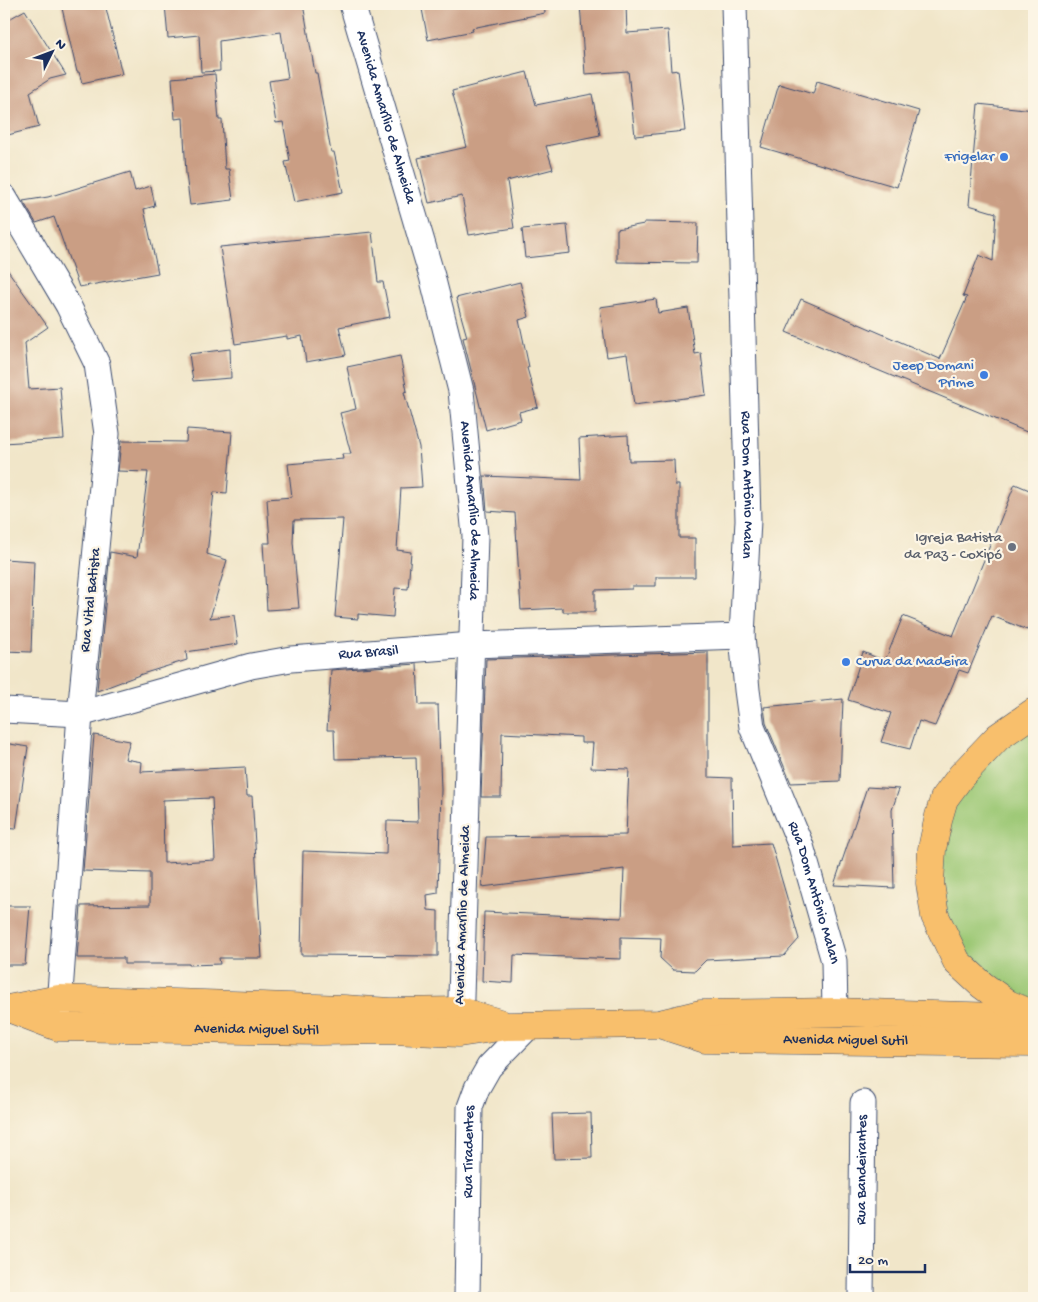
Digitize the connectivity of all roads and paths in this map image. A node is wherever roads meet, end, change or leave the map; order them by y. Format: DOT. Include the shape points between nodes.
graph roads {
  1 [pos="352,4"];
  2 [pos="734,4"];
  3 [pos="4,197"];
  4 [pos="742,636"];
  5 [pos="472,645"];
  6 [pos="4,710"];
  7 [pos="1034,712"];
  8 [pos="80,714"];
  9 [pos="59,999"];
  10 [pos="7,1009"];
  11 [pos="835,1012"];
  12 [pos="1034,1016"];
  13 [pos="460,1022"];
  14 [pos="659,1024"];
  15 [pos="518,1026"];
  16 [pos="58,1027"];
  17 [pos="1034,1043"];
  18 [pos="863,1103"];
  19 [pos="467,1298"];
  20 [pos="861,1298"];
  1 -- 5 [label="street, Avenida Amarílio de Almeida" via="432,276 461,391 475,536"];
  2 -- 4 [label="street, Rua Dom Antônio Malan" via="748,520"];
  3 -- 8 [label="street, Rua Vital Batista" via="68,306 97,364 107,434"];
  4 -- 5 [label="street, Rua Brasil"];
  4 -- 11 [label="street, Rua Dom Antônio Malan" via="752,727 801,846 834,961"];
  5 -- 8 [label="street, Rua Brasil" via="291,659 251,666"];
  5 -- 13 [label="street, Avenida Amarílio de Almeida"];
  6 -- 8 [label="street, Rua Brasil"];
  7 -- 12 [label="main road" via="998,737 944,798 932,849 930,883 935,916 957,962 1008,1004"];
  8 -- 9 [label="street, Rua Vital Batista"];
  9 -- 10 [label="main road, Avenida Miguel Sutil"];
  9 -- 13 [label="main road, Avenida Miguel Sutil" via="344,1009"];
  9 -- 16 [label="street, Rua Vital Batista"];
  10 -- 16 [label="main road, Avenida Miguel Sutil"];
  11 -- 12 [label="main road, Avenida Miguel Sutil"];
  11 -- 14 [label="main road, Avenida Miguel Sutil" via="700,1014"];
  13 -- 15 [label="main road, Avenida Miguel Sutil"];
  13 -- 16 [label="main road, Avenida Miguel Sutil" via="391,1030 319,1031"];
  14 -- 15 [label="main road, Avenida Miguel Sutil"];
  14 -- 17 [label="main road, Avenida Miguel Sutil" via="704,1040"];
  15 -- 19 [label="street, Rua Tiradentes" via="489,1067 470,1107"];
  18 -- 20 [label="street, Rua Bandeirantes"];
}
